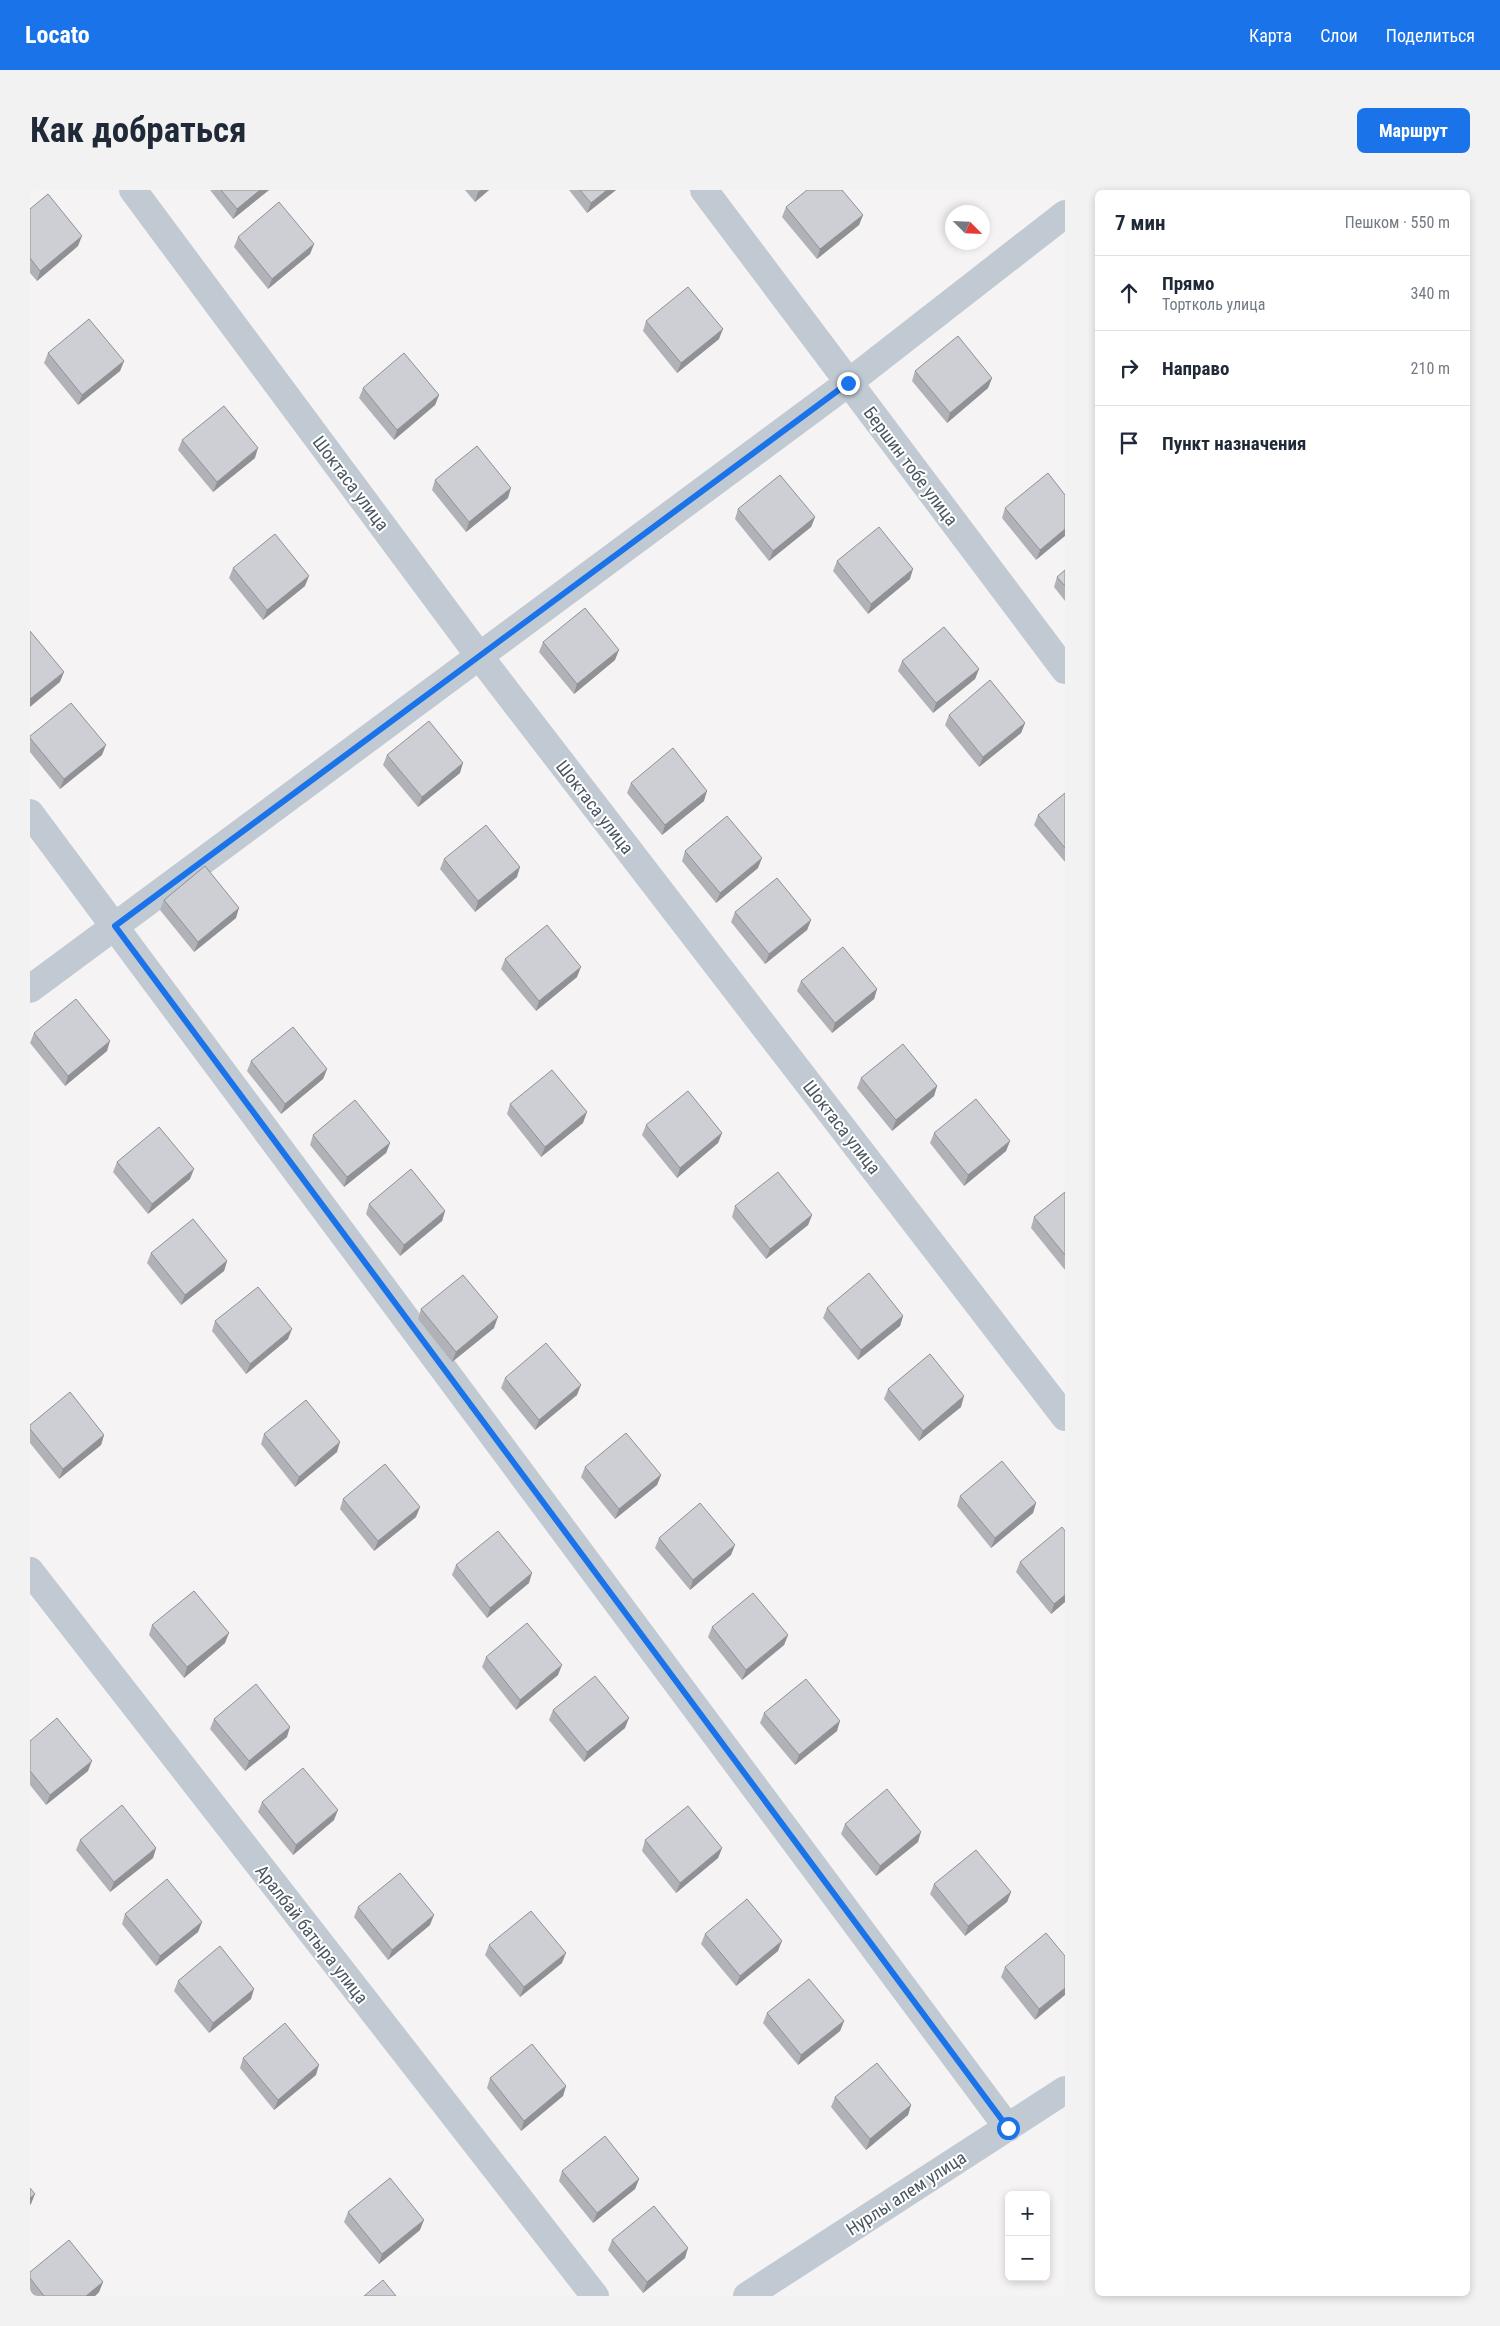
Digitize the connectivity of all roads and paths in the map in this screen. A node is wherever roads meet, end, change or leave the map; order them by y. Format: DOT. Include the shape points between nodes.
graph roads {
  1 [pos="133,190"];
  2 [pos="704,190"];
  3 [pos="1065,214"];
  4 [pos="848,383"];
  5 [pos="480,657"];
  6 [pos="1065,670"];
  7 [pos="30,813"];
  8 [pos="115,926"];
  9 [pos="30,989"];
  10 [pos="1065,1417"];
  11 [pos="30,1570"];
  12 [pos="1065,2090"];
  13 [pos="1008,2128"];
  14 [pos="594,2296"];
  15 [pos="747,2296"];
  1 -- 5 [label="street, Шоктаса улица"];
  2 -- 4 [label="street, Бершин тобе улица"];
  3 -- 4 [label="street"];
  4 -- 5 [label="street"];
  4 -- 6 [label="street, Бершин тобе улица"];
  5 -- 8 [label="street"];
  5 -- 10 [label="street, Шоктаса улица"];
  7 -- 8 [label="street"];
  8 -- 9 [label="street"];
  8 -- 13 [label="street"];
  11 -- 14 [label="street, Аралбай батыра улица"];
  12 -- 13 [label="street, Нурлы алем улица"];
  13 -- 15 [label="street, Нурлы алем улица"];
}
